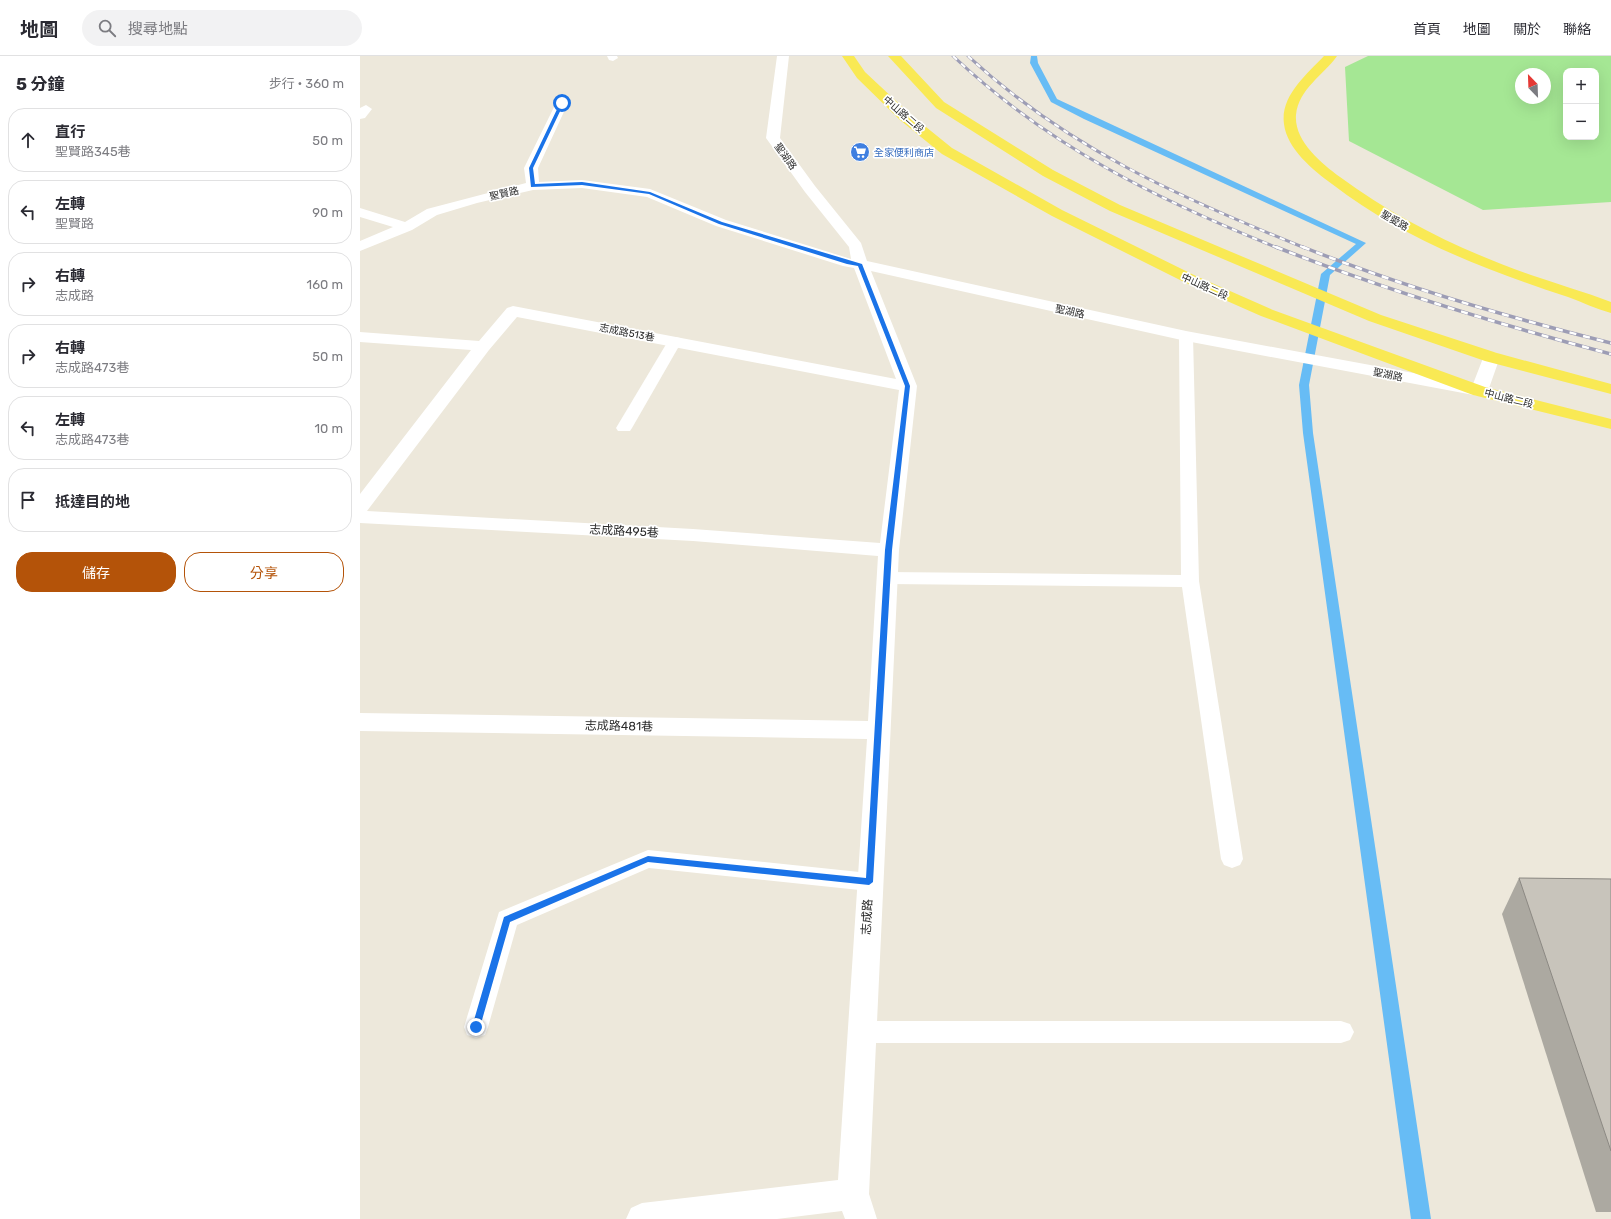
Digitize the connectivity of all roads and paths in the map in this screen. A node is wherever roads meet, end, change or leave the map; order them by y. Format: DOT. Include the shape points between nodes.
graph roads {
  1 [pos="783,56"];
  2 [pos="848,56"];
  3 [pos="894,56"];
  4 [pos="1331,56"];
  5 [pos="562,103"];
  6 [pos="533,186"];
  7 [pos="360,212"];
  8 [pos="407,227"];
  9 [pos="360,246"];
  10 [pos="860,264"];
  11 [pos="1609,306"];
  12 [pos="1186,336"];
  13 [pos="360,337"];
  14 [pos="675,341"];
  15 [pos="483,346"];
  16 [pos="1490,357"];
  17 [pos="908,386"];
  18 [pos="1611,389"];
  19 [pos="1479,391"];
  20 [pos="1611,424"];
  21 [pos="624,428"];
  22 [pos="360,507"];
  23 [pos="360,517"];
  24 [pos="888,550"];
  25 [pos="887,578"];
  26 [pos="1190,581"];
  27 [pos="360,722"];
  28 [pos="878,730"];
  29 [pos="1232,859"];
  30 [pos="869,882"];
  31 [pos="476,1027"];
  32 [pos="861,1032"];
  33 [pos="1341,1032"];
  34 [pos="857,1207"];
  35 [pos="642,1219"];
  1 -- 10 [label="street, 聖湖路" via="773,138 856,246"];
  2 -- 19 [label="main road, 中山路二段" via="861,75 905,117 947,151 1057,213 1190,279 1267,313"];
  3 -- 16 [label="main road" via="940,105 1014,152 1115,208 1375,318"];
  4 -- 11 [label="main road, 聖愛路" via="1307,80 1294,100 1290,116 1299,145 1316,165 1372,207 1454,250"];
  5 -- 6 [label="street" via="531,168"];
  6 -- 8 [label="street, 聖賢路" via="432,212"];
  6 -- 10 [label="street, 聖賢路" via="582,184 650,193 721,223 848,263"];
  7 -- 8 [label="street"];
  8 -- 9 [label="street, 聖賢路"];
  10 -- 12 [label="street, 聖湖路"];
  10 -- 17 [label="street, 志成路"];
  12 -- 19 [label="street, 聖湖路"];
  12 -- 26 [label="lane"];
  13 -- 15 [label="street"];
  14 -- 15 [label="street, 志成路513巷" via="514,311"];
  14 -- 17 [label="street, 志成路513巷"];
  14 -- 21 [label="lane"];
  15 -- 22 [label="street"];
  16 -- 18 [label="main road"];
  16 -- 19 [label="street"];
  17 -- 24 [label="street, 志成路"];
  19 -- 20 [label="main road, 中山路二段"];
  23 -- 24 [label="street, 志成路495巷" via="685,535"];
  24 -- 25 [label="street, 志成路"];
  25 -- 26 [label="lane"];
  25 -- 28 [label="street, 志成路"];
  26 -- 29 [label="lane"];
  27 -- 28 [label="street, 志成路481巷"];
  28 -- 30 [label="street, 志成路"];
  30 -- 31 [label="lane" via="648,859 507,919"];
  30 -- 32 [label="street, 志成路"];
  32 -- 33 [label="lane"];
  32 -- 34 [label="street, 志成路"];
  34 -- 35 [label="street"];
}
